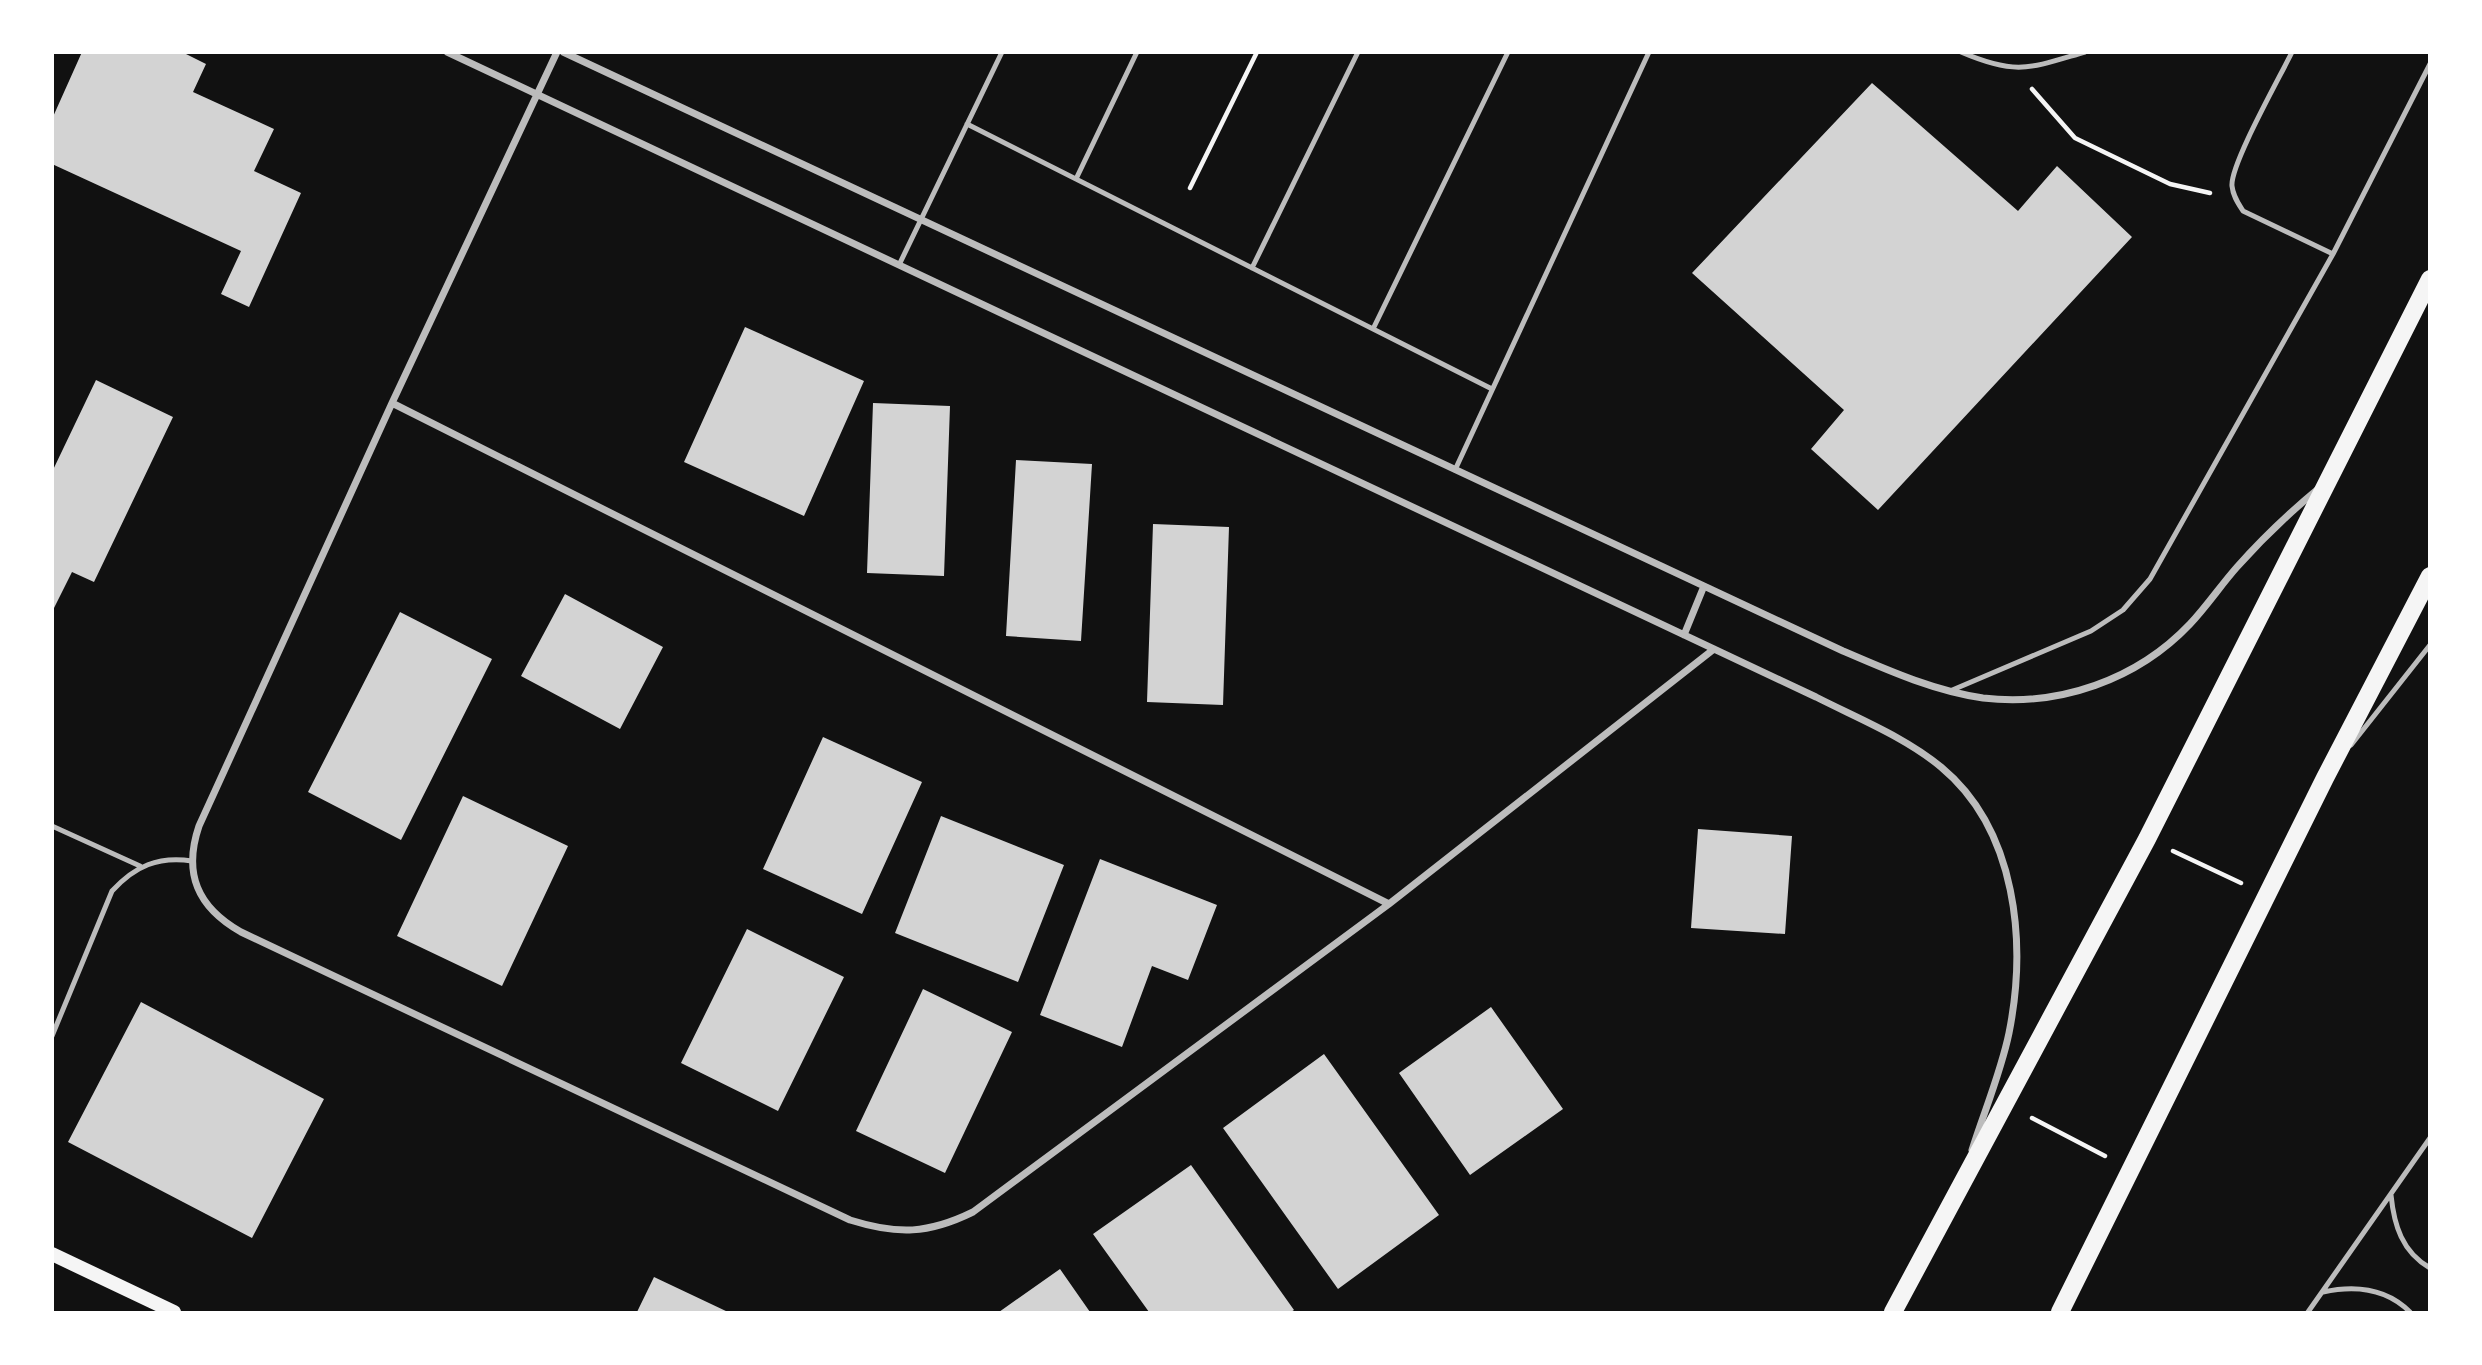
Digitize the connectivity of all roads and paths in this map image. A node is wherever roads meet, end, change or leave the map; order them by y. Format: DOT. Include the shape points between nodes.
graph roads {
  1 [pos="447,52"];
  2 [pos="560,52"];
  3 [pos="1002,52"];
  4 [pos="1137,52"];
  5 [pos="1257,52"];
  6 [pos="1358,52"];
  7 [pos="1508,52"];
  8 [pos="1649,52"];
  9 [pos="1961,52"];
  10 [pos="2085,52"];
  11 [pos="2292,52"];
  12 [pos="2430,64"];
  13 [pos="2014,69"];
  14 [pos="537,95"];
  15 [pos="967,124"];
  16 [pos="1076,178"];
  17 [pos="1190,188"];
  18 [pos="2235,199"];
  19 [pos="920,219"];
  20 [pos="2333,254"];
  21 [pos="899,265"];
  22 [pos="1252,268"];
  23 [pos="2430,279"];
  24 [pos="1373,329"];
  25 [pos="1492,389"];
  26 [pos="392,402"];
  27 [pos="1455,470"];
  28 [pos="2323,485"];
  29 [pos="2430,576"];
  30 [pos="1704,586"];
  31 [pos="1684,635"];
  32 [pos="2430,645"];
  33 [pos="1714,649"];
  34 [pos="1950,691"];
  35 [pos="2325,778"];
  36 [pos="52,825"];
  37 [pos="2147,839"];
  38 [pos="192,861"];
  39 [pos="140,866"];
  40 [pos="2267,896"];
  41 [pos="1389,904"];
  42 [pos="52,1036"];
  43 [pos="2003,1103"];
  44 [pos="2430,1138"];
  45 [pos="2132,1170"];
  46 [pos="1959,1191"];
  47 [pos="2391,1195"];
  48 [pos="52,1254"];
  49 [pos="2087,1260"];
  50 [pos="2430,1268"];
  51 [pos="2323,1292"];
  52 [pos="2074,1299"];
  53 [pos="174,1312"];
  54 [pos="1893,1312"];
  55 [pos="2060,1312"];
  56 [pos="2308,1312"];
  57 [pos="2410,1312"];
  1 -- 14 [label="street"];
  2 -- 14 [label="street"];
  2 -- 19 [label="street"];
  3 -- 15 [label="lane"];
  4 -- 16 [label="lane"];
  5 -- 17 [label="path"];
  6 -- 22 [label="lane"];
  7 -- 24 [label="lane"];
  8 -- 25 [label="lane"];
  9 -- 13 [label="lane" via="1990,65"];
  10 -- 13 [label="lane"];
  11 -- 18 [label="lane" via="2239,160 2231,184"];
  12 -- 20 [label="lane"];
  13 -- 18 [label="path" via="2075,138 2170,184"];
  14 -- 21 [label="street"];
  14 -- 26 [label="street"];
  15 -- 16 [label="lane"];
  15 -- 19 [label="lane"];
  16 -- 22 [label="lane"];
  18 -- 20 [label="lane" via="2243,211"];
  19 -- 21 [label="lane"];
  19 -- 27 [label="street"];
  20 -- 34 [label="lane" via="2150,579 2123,610 2091,631"];
  21 -- 31 [label="street"];
  22 -- 24 [label="lane"];
  23 -- 28 [label="main road"];
  24 -- 25 [label="lane"];
  25 -- 27 [label="lane"];
  26 -- 38 [label="street" via="199,826"];
  26 -- 41 [label="street"];
  27 -- 30 [label="street"];
  28 -- 34 [label="street" via="2263,539 2188,626 2137,667 2087,688 2046,698 2013,700"];
  28 -- 37 [label="main road"];
  29 -- 35 [label="main road"];
  30 -- 31 [label="street"];
  30 -- 34 [label="street" via="1899,676"];
  31 -- 33 [label="street"];
  32 -- 35 [label="lane"];
  33 -- 41 [label="street"];
  33 -- 46 [label="street" via="1910,746 1941,766 1967,792 1988,823 2011,894 2017,964 2008,1035"];
  35 -- 40 [label="main road"];
  36 -- 39 [label="lane"];
  37 -- 40 [label="path"];
  37 -- 43 [label="main road"];
  38 -- 39 [label="lane" via="156,860"];
  38 -- 41 [label="street" via="194,879 206,903 241,932 850,1220 900,1231 938,1226 973,1212"];
  39 -- 42 [label="lane" via="112,891"];
  40 -- 45 [label="main road"];
  43 -- 45 [label="path"];
  43 -- 46 [label="main road"];
  44 -- 47 [label="lane"];
  45 -- 49 [label="main road"];
  46 -- 54 [label="main road"];
  47 -- 50 [label="lane" via="2403,1243"];
  47 -- 51 [label="lane"];
  48 -- 53 [label="main road"];
  49 -- 52 [label="lane"];
  49 -- 55 [label="main road"];
  51 -- 56 [label="lane"];
  51 -- 57 [label="lane" via="2365,1288 2385,1294"];
}
